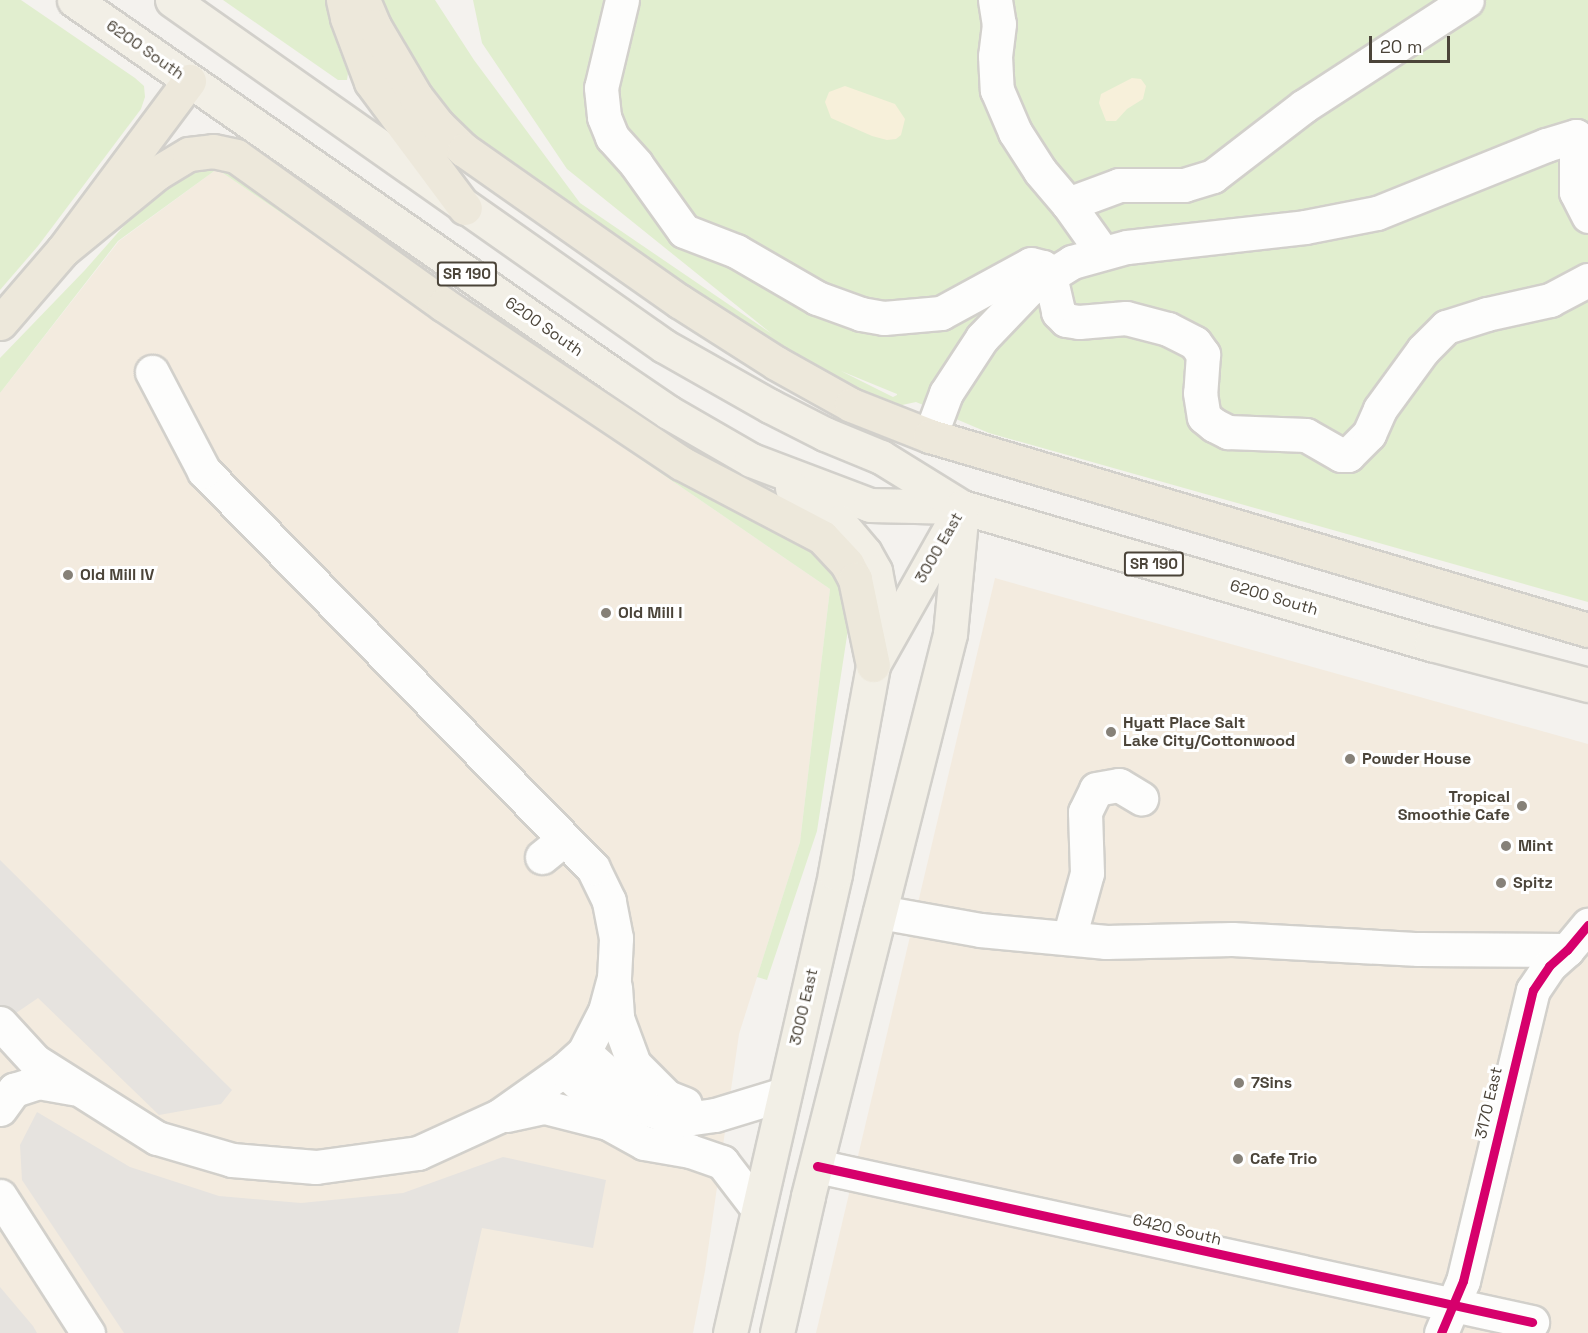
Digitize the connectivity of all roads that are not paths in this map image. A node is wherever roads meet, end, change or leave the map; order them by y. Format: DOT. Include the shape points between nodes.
graph roads {
  1 [pos="74,0"];
  2 [pos="172,0"];
  3 [pos="343,0"];
  4 [pos="363,0"];
  5 [pos="622,0"];
  6 [pos="995,0"];
  7 [pos="1467,0"];
  8 [pos="189,81"];
  9 [pos="1068,204"];
  10 [pos="465,208"];
  11 [pos="1588,216"];
  12 [pos="63,250"];
  13 [pos="1103,253"];
  14 [pos="1050,276"];
  15 [pos="1588,280"];
  16 [pos="0,323"];
  17 [pos="152,372"];
  18 [pos="930,436"];
  19 [pos="751,460"];
  20 [pos="962,507"];
  21 [pos="1588,630"];
  22 [pos="873,665"];
  23 [pos="1588,686"];
  24 [pos="1141,798"];
  25 [pos="880,912"];
  26 [pos="1588,925"];
  27 [pos="1069,939"];
  28 [pos="1567,950"];
  29 [pos="614,978"];
  30 [pos="6,1030"];
  31 [pos="574,1061"];
  32 [pos="0,1084"];
  33 [pos="79,1089"];
  34 [pos="784,1094"];
  35 [pos="0,1109"];
  36 [pos="715,1115"];
  37 [pos="499,1116"];
  38 [pos="644,1143"];
  39 [pos="817,1166"];
  40 [pos="0,1196"];
  41 [pos="758,1209"];
  42 [pos="0,1223"];
  43 [pos="1446,1319"];
  44 [pos="1532,1322"];
  45 [pos="71,1333"];
  46 [pos="88,1333"];
  47 [pos="730,1333"];
  48 [pos="777,1333"];
  1 -- 8 [label="main road, 6200 South / SR 190"];
  2 -- 10 [label="main road, 6200 South / SR 190"];
  3 -- 10 [label="highway" via="346,18 371,81"];
  4 -- 18 [label="highway" via="416,97 464,150 679,301 776,363 850,405"];
  5 -- 14 [label="street" via="601,88 604,117 612,137 684,231 736,251 817,298 884,318 941,313 1031,264 1043,267"];
  6 -- 9 [label="street" via="999,24 995,56 997,90 1015,132"];
  7 -- 9 [label="street" via="1314,99 1213,176 1184,185 1119,185"];
  8 -- 12 [label="highway"];
  8 -- 19 [label="main road, 6200 South / SR 190" via="668,412"];
  9 -- 13 [label="street"];
  10 -- 20 [label="main road, 6200 South / SR 190" via="664,346 825,434 881,457"];
  11 -- 13 [label="street" via="1576,192 1576,136 1377,213"];
  12 -- 16 [label="highway"];
  12 -- 22 [label="highway" via="157,173 189,154 213,151 236,156 444,305 681,463 822,537 848,564 855,579"];
  13 -- 14 [label="street" via="1072,262"];
  14 -- 15 [label="street" via="1055,306 1066,320 1126,318 1168,329 1195,343 1203,354 1204,417 1214,425 1228,432 1306,435 1341,455 1348,455 1369,434 1380,409 1422,350 1446,327 1550,300"];
  14 -- 18 [label="street" via="1029,289 982,339 946,393"];
  17 -- 29 [label="street" via="204,471 553,848 593,868 609,902 616,939"];
  18 -- 21 [label="highway"];
  19 -- 20 [label="main road, 6200 South / SR 190" via="870,505"];
  19 -- 22 [label="main road" via="823,509 866,553 879,592"];
  20 -- 22 [label="main road, 3000 East"];
  20 -- 23 [label="main road, 6200 South / SR 190"];
  20 -- 25 [label="main road, 3000 East" via="950,634"];
  22 -- 34 [label="main road, 3000 East" via="835,873"];
  24 -- 27 [label="street" via="1119,785 1096,789 1085,812 1087,873"];
  25 -- 27 [label="street" via="980,930"];
  25 -- 39 [label="main road, 3000 East"];
  26 -- 28 [label="street, 3170 East"];
  27 -- 28 [label="street" via="1232,939 1419,949"];
  28 -- 43 [label="street, 3170 East" via="1549,966 1533,990 1463,1281"];
  29 -- 31 [label="street" via="605,1011"];
  29 -- 36 [label="street" via="617,1018 634,1064 667,1097"];
  30 -- 32 [label="street" via="11,1061"];
  30 -- 33 [label="street" via="34,1061"];
  31 -- 36 [label="street" via="648,1109 679,1120"];
  31 -- 37 [label="street"];
  31 -- 38 [label="street"];
  33 -- 35 [label="street" via="38,1082 14,1090"];
  33 -- 37 [label="street" via="157,1138 232,1160 316,1167 418,1153"];
  34 -- 36 [label="street"];
  34 -- 41 [label="main road, 3000 East"];
  37 -- 38 [label="street" via="545,1107 608,1123"];
  38 -- 41 [label="street" via="690,1151 722,1162"];
  39 -- 43 [label="street, 6420 South"];
  39 -- 48 [label="main road, 3000 East"];
  40 -- 46 [label="street"];
  41 -- 47 [label="main road, 3000 East"];
  42 -- 45 [label="street"];
  43 -- 44 [label="street, 6420 South"];
}
